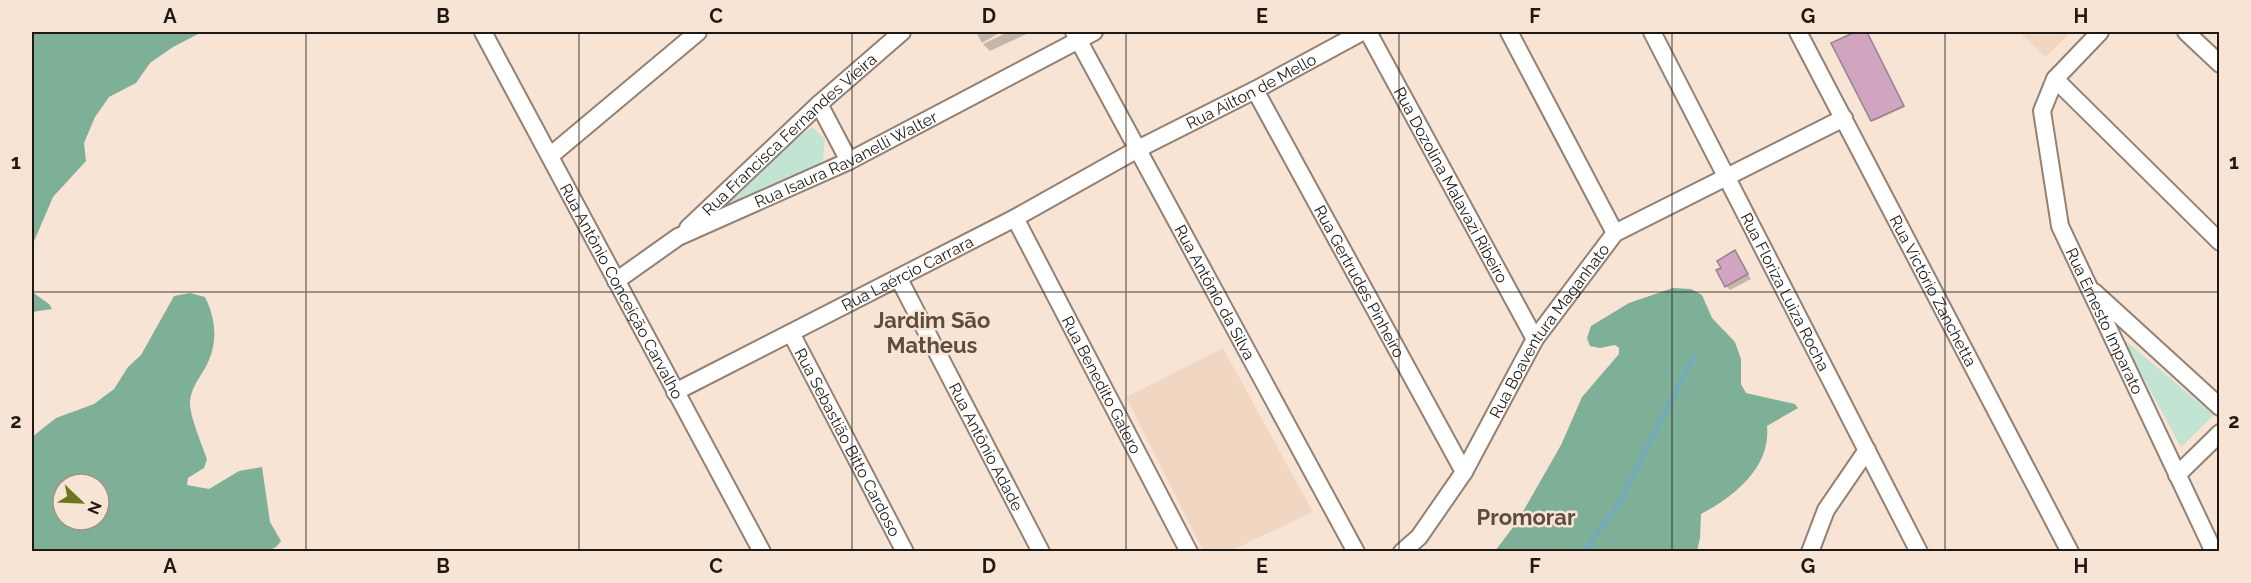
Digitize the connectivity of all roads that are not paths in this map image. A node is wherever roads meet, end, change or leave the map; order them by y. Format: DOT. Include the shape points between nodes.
graph roads {
  1 [pos="483,32"];
  2 [pos="698,32"];
  3 [pos="902,32"];
  4 [pos="1094,32"];
  5 [pos="1362,32"];
  6 [pos="1368,32"];
  7 [pos="1509,32"];
  8 [pos="1652,32"];
  9 [pos="1798,32"];
  10 [pos="2100,32"];
  11 [pos="2186,32"];
  12 [pos="1076,36"];
  13 [pos="2220,64"];
  14 [pos="2055,79"];
  15 [pos="1255,90"];
  16 [pos="819,104"];
  17 [pos="1844,118"];
  18 [pos="1138,149"];
  19 [pos="550,156"];
  20 [pos="849,161"];
  21 [pos="1727,178"];
  22 [pos="1015,218"];
  23 [pos="1615,233"];
  24 [pos="678,237"];
  25 [pos="2220,242"];
  26 [pos="899,279"];
  27 [pos="616,281"];
  28 [pos="2086,285"];
  29 [pos="791,333"];
  30 [pos="1535,339"];
  31 [pos="675,392"];
  32 [pos="2220,407"];
  33 [pos="2220,433"];
  34 [pos="1867,450"];
  35 [pos="1464,472"];
  36 [pos="2177,475"];
  37 [pos="762,552"];
  38 [pos="905,552"];
  39 [pos="1041,552"];
  40 [pos="1189,552"];
  41 [pos="1356,552"];
  42 [pos="1402,552"];
  43 [pos="1810,552"];
  44 [pos="1919,552"];
  45 [pos="2070,552"];
  46 [pos="2214,552"];
  1 -- 19 [label="street, Rua Antônio Conceição Carvalho"];
  2 -- 19 [label="street"];
  3 -- 16 [label="street, Rua Francisca Fernandes Vieira"];
  4 -- 12 [label="street, Rua Isaura Ravanelli Walter"];
  5 -- 15 [label="street, Rua Ailton de Mello"];
  6 -- 30 [label="street, Rua Dozolina Malavazi Ribeiro"];
  7 -- 23 [label="street"];
  8 -- 21 [label="street, Rua Floriza Luiza Rocha"];
  9 -- 17 [label="street, Rua Victório Zanchetta"];
  10 -- 14 [label="street"];
  11 -- 13 [label="street"];
  12 -- 18 [label="street, Rua Antônio da Silva"];
  12 -- 20 [label="street, Rua Isaura Ravanelli Walter"];
  14 -- 25 [label="street"];
  14 -- 28 [label="street, Rua Ernesto Imparato" via="2042,111 2060,226"];
  15 -- 18 [label="street, Rua Ailton de Mello"];
  15 -- 35 [label="street, Rua Gertrudes Pinheiro"];
  16 -- 20 [label="street"];
  16 -- 24 [label="street, Rua Francisca Fernandes Vieira"];
  17 -- 21 [label="street, Rua Boaventura Maganhato"];
  17 -- 45 [label="street, Rua Victório Zanchetta"];
  18 -- 22 [label="street, Rua Laércio Carrara"];
  18 -- 41 [label="street, Rua Antônio da Silva"];
  19 -- 27 [label="street, Rua Antônio Conceição Carvalho"];
  20 -- 24 [label="street, Rua Isaura Ravanelli Walter"];
  21 -- 23 [label="street, Rua Boaventura Maganhato"];
  21 -- 34 [label="street, Rua Floriza Luiza Rocha"];
  22 -- 26 [label="street, Rua Laércio Carrara"];
  22 -- 40 [label="street, Rua Benedito Galero"];
  23 -- 30 [label="street, Rua Boaventura Maganhato"];
  24 -- 27 [label="street, Rua Isaura Ravanelli Walter"];
  26 -- 29 [label="street, Rua Laércio Carrara"];
  26 -- 39 [label="street, Rua Antônio Adade"];
  27 -- 31 [label="street, Rua Antônio Conceição Carvalho"];
  28 -- 32 [label="street"];
  28 -- 36 [label="street, Rua Ernesto Imparato"];
  29 -- 31 [label="street, Rua Laércio Carrara"];
  29 -- 38 [label="street, Rua Sebastião Bitto Cardoso"];
  30 -- 35 [label="street, Rua Boaventura Maganhato"];
  31 -- 37 [label="street, Rua Antônio Conceição Carvalho"];
  33 -- 36 [label="street"];
  34 -- 43 [label="street" via="1826,510"];
  34 -- 44 [label="street, Rua Floriza Luiza Rocha"];
  35 -- 42 [label="street, Rua Boaventura Maganhato" via="1419,537"];
  36 -- 46 [label="street, Rua Ernesto Imparato"];
}
